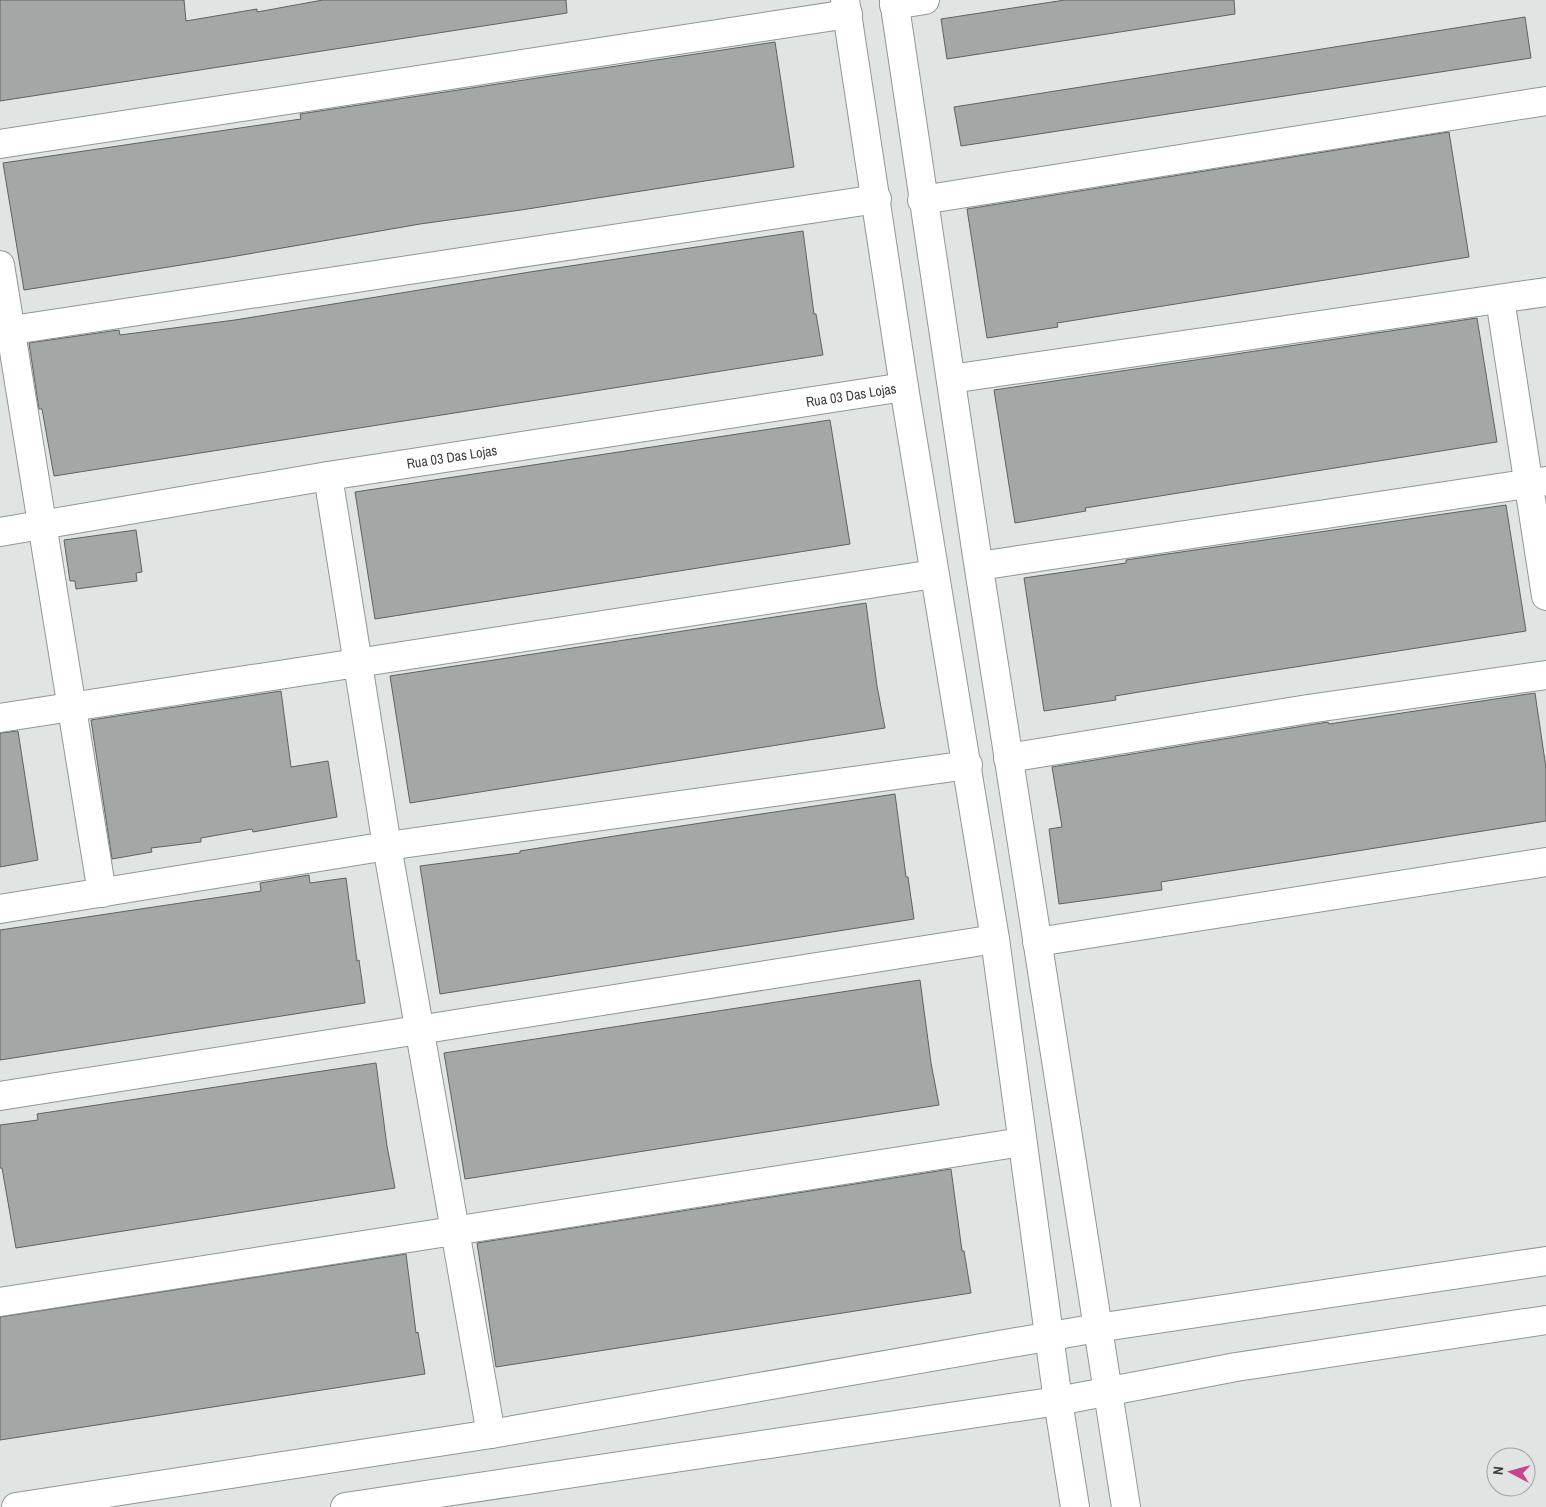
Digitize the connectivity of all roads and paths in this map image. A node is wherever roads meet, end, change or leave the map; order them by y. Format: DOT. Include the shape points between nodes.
graph roads {
  1 [pos="925,0"];
  2 [pos="894,2"];
  3 [pos="846,7"];
  4 [pos="1546,101"];
  5 [pos="0,144"];
  6 [pos="877,199"];
  7 [pos="922,200"];
  8 [pos="0,265"];
  9 [pos="1546,292"];
  10 [pos="1500,299"];
  11 [pos="5,331"];
  12 [pos="951,379"];
  13 [pos="904,387"];
  14 [pos="328,476"];
  15 [pos="1537,482"];
  16 [pos="41,525"];
  17 [pos="0,532"];
  18 [pos="979,566"];
  19 [pos="934,574"];
  20 [pos="1546,596"];
  21 [pos="358,662"];
  22 [pos="1546,675"];
  23 [pos="70,706"];
  24 [pos="0,718"];
  25 [pos="1008,758"];
  26 [pos="968,765"];
  27 [pos="387,846"];
  28 [pos="1546,862"];
  29 [pos="102,893"];
  30 [pos="0,909"];
  31 [pos="995,940"];
  32 [pos="1037,942"];
  33 [pos="420,1030"];
  34 [pos="0,1096"];
  35 [pos="1022,1142"];
  36 [pos="455,1230"];
  37 [pos="1546,1261"];
  38 [pos="0,1302"];
  39 [pos="1546,1320"];
  40 [pos="1097,1328"];
  41 [pos="1049,1336"];
  42 [pos="1108,1391"];
  43 [pos="1058,1401"];
  44 [pos="491,1434"];
  45 [pos="16,1507"];
  46 [pos="345,1507"];
  47 [pos="1076,1507"];
  48 [pos="1126,1507"];
  1 -- 2 [label="street"];
  2 -- 7 [label="street"];
  3 -- 5 [label="street"];
  3 -- 6 [label="street"];
  4 -- 7 [label="street"];
  6 -- 11 [label="street"];
  6 -- 13 [label="street"];
  7 -- 12 [label="street"];
  8 -- 11 [label="street"];
  9 -- 10 [label="street"];
  10 -- 12 [label="street"];
  10 -- 15 [label="street"];
  11 -- 16 [label="street"];
  12 -- 18 [label="street"];
  13 -- 14 [label="street, Rua 03 Das Lojas"];
  13 -- 19 [label="street"];
  14 -- 16 [label="street, Rua 03 Das Lojas"];
  14 -- 21 [label="street"];
  15 -- 18 [label="street"];
  15 -- 20 [label="street"];
  16 -- 17 [label="street, Rua 03 Das Lojas"];
  16 -- 23 [label="street"];
  18 -- 25 [label="street"];
  19 -- 21 [label="street"];
  19 -- 26 [label="street"];
  21 -- 23 [label="street"];
  21 -- 27 [label="street"];
  22 -- 25 [label="street" via="1308,709"];
  23 -- 24 [label="street"];
  23 -- 29 [label="street"];
  25 -- 32 [label="street"];
  26 -- 27 [label="street"];
  26 -- 31 [label="street"];
  27 -- 29 [label="street"];
  27 -- 33 [label="street"];
  28 -- 32 [label="street"];
  29 -- 30 [label="street"];
  31 -- 33 [label="street"];
  31 -- 35 [label="street"];
  32 -- 40 [label="street"];
  33 -- 34 [label="street"];
  33 -- 36 [label="street"];
  35 -- 36 [label="street"];
  35 -- 41 [label="street"];
  36 -- 38 [label="street"];
  36 -- 44 [label="street"];
  37 -- 40 [label="street"];
  39 -- 42 [label="street" via="1236,1367"];
  40 -- 41 [label="street"];
  40 -- 42 [label="street"];
  41 -- 43 [label="street"];
  41 -- 44 [label="street"];
  42 -- 43 [label="street"];
  42 -- 48 [label="street"];
  43 -- 46 [label="street"];
  43 -- 47 [label="street"];
  44 -- 45 [label="street"];
}
